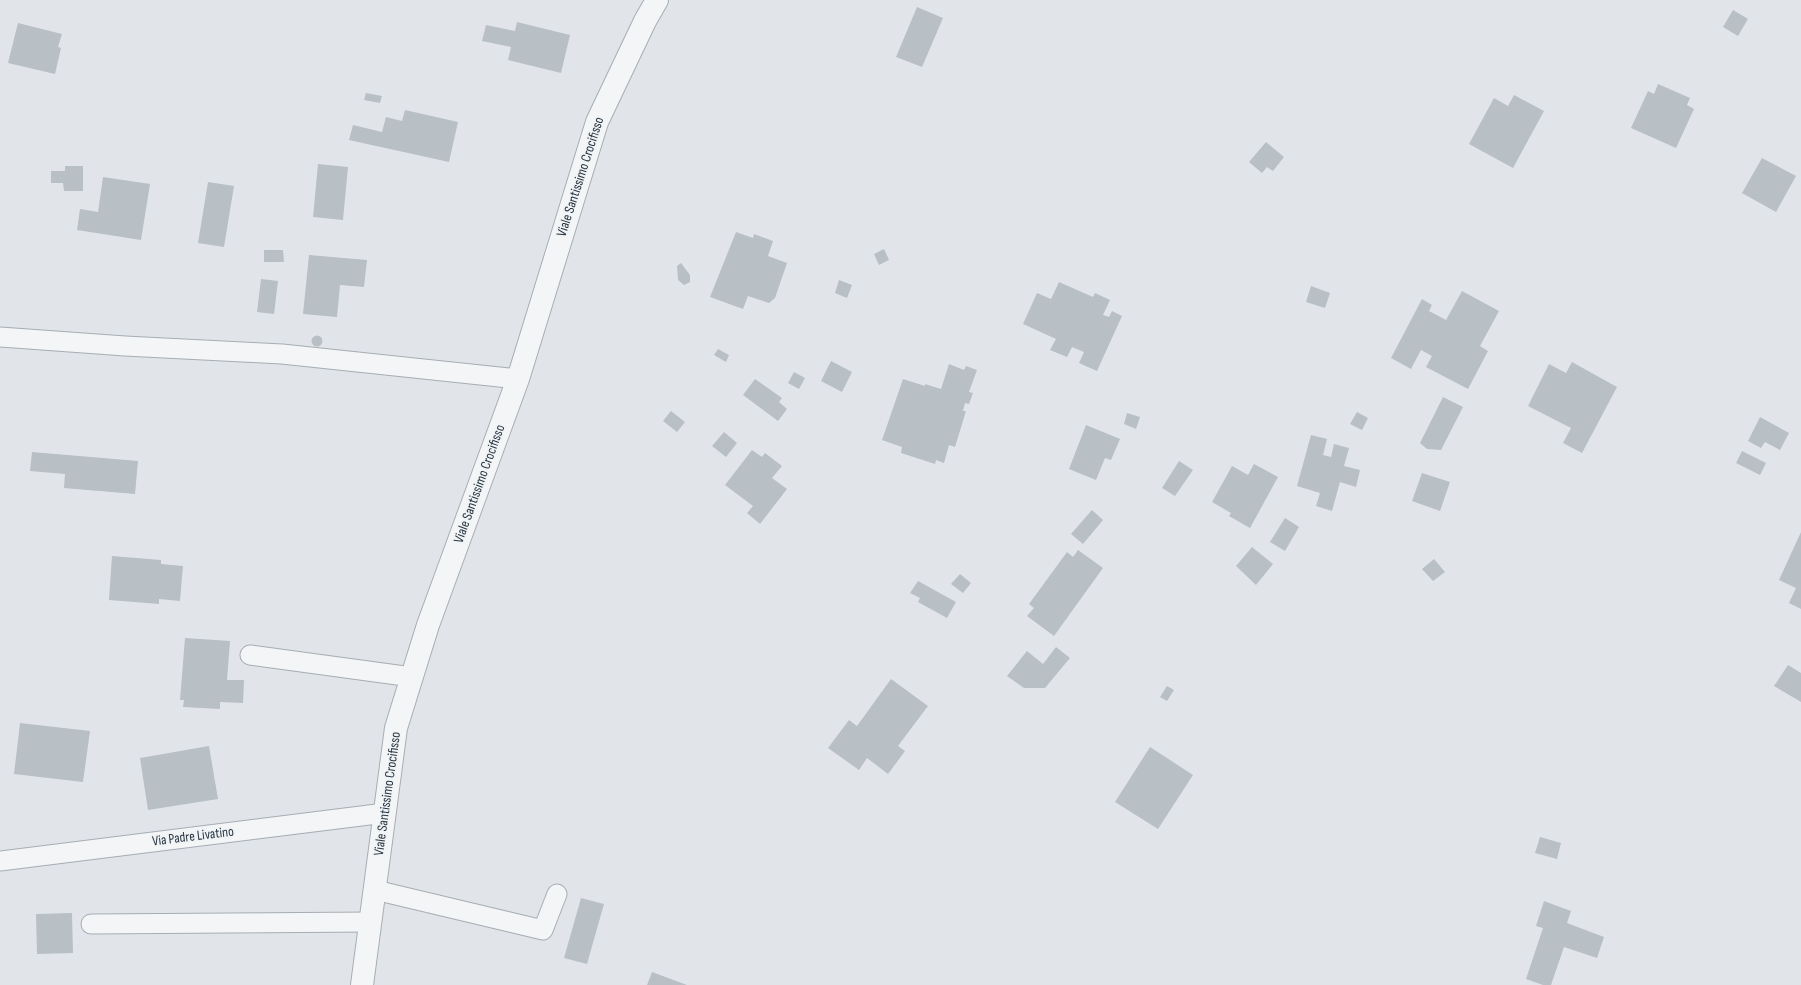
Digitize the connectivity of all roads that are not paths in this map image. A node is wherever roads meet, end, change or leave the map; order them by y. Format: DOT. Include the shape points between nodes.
graph roads {
  1 [pos="657,0"];
  2 [pos="0,337"];
  3 [pos="518,379"];
  4 [pos="250,655"];
  5 [pos="412,677"];
  6 [pos="385,813"];
  7 [pos="0,861"];
  8 [pos="375,890"];
  9 [pos="557,894"];
  10 [pos="371,922"];
  11 [pos="91,924"];
  12 [pos="362,985"];
  1 -- 3 [label="street, Viale Santissimo Crocifisso" via="597,122"];
  2 -- 3 [label="lane" via="282,354"];
  3 -- 5 [label="street, Viale Santissimo Crocifisso" via="428,625"];
  4 -- 5 [label="lane"];
  5 -- 6 [label="street, Viale Santissimo Crocifisso" via="396,728"];
  6 -- 7 [label="lane, Via Padre Livatino"];
  6 -- 8 [label="street, Viale Santissimo Crocifisso"];
  8 -- 9 [label="lane" via="543,930"];
  8 -- 10 [label="street, Viale Santissimo Crocifisso"];
  10 -- 11 [label="lane"];
  10 -- 12 [label="street, Viale Santissimo Crocifisso"];
}
